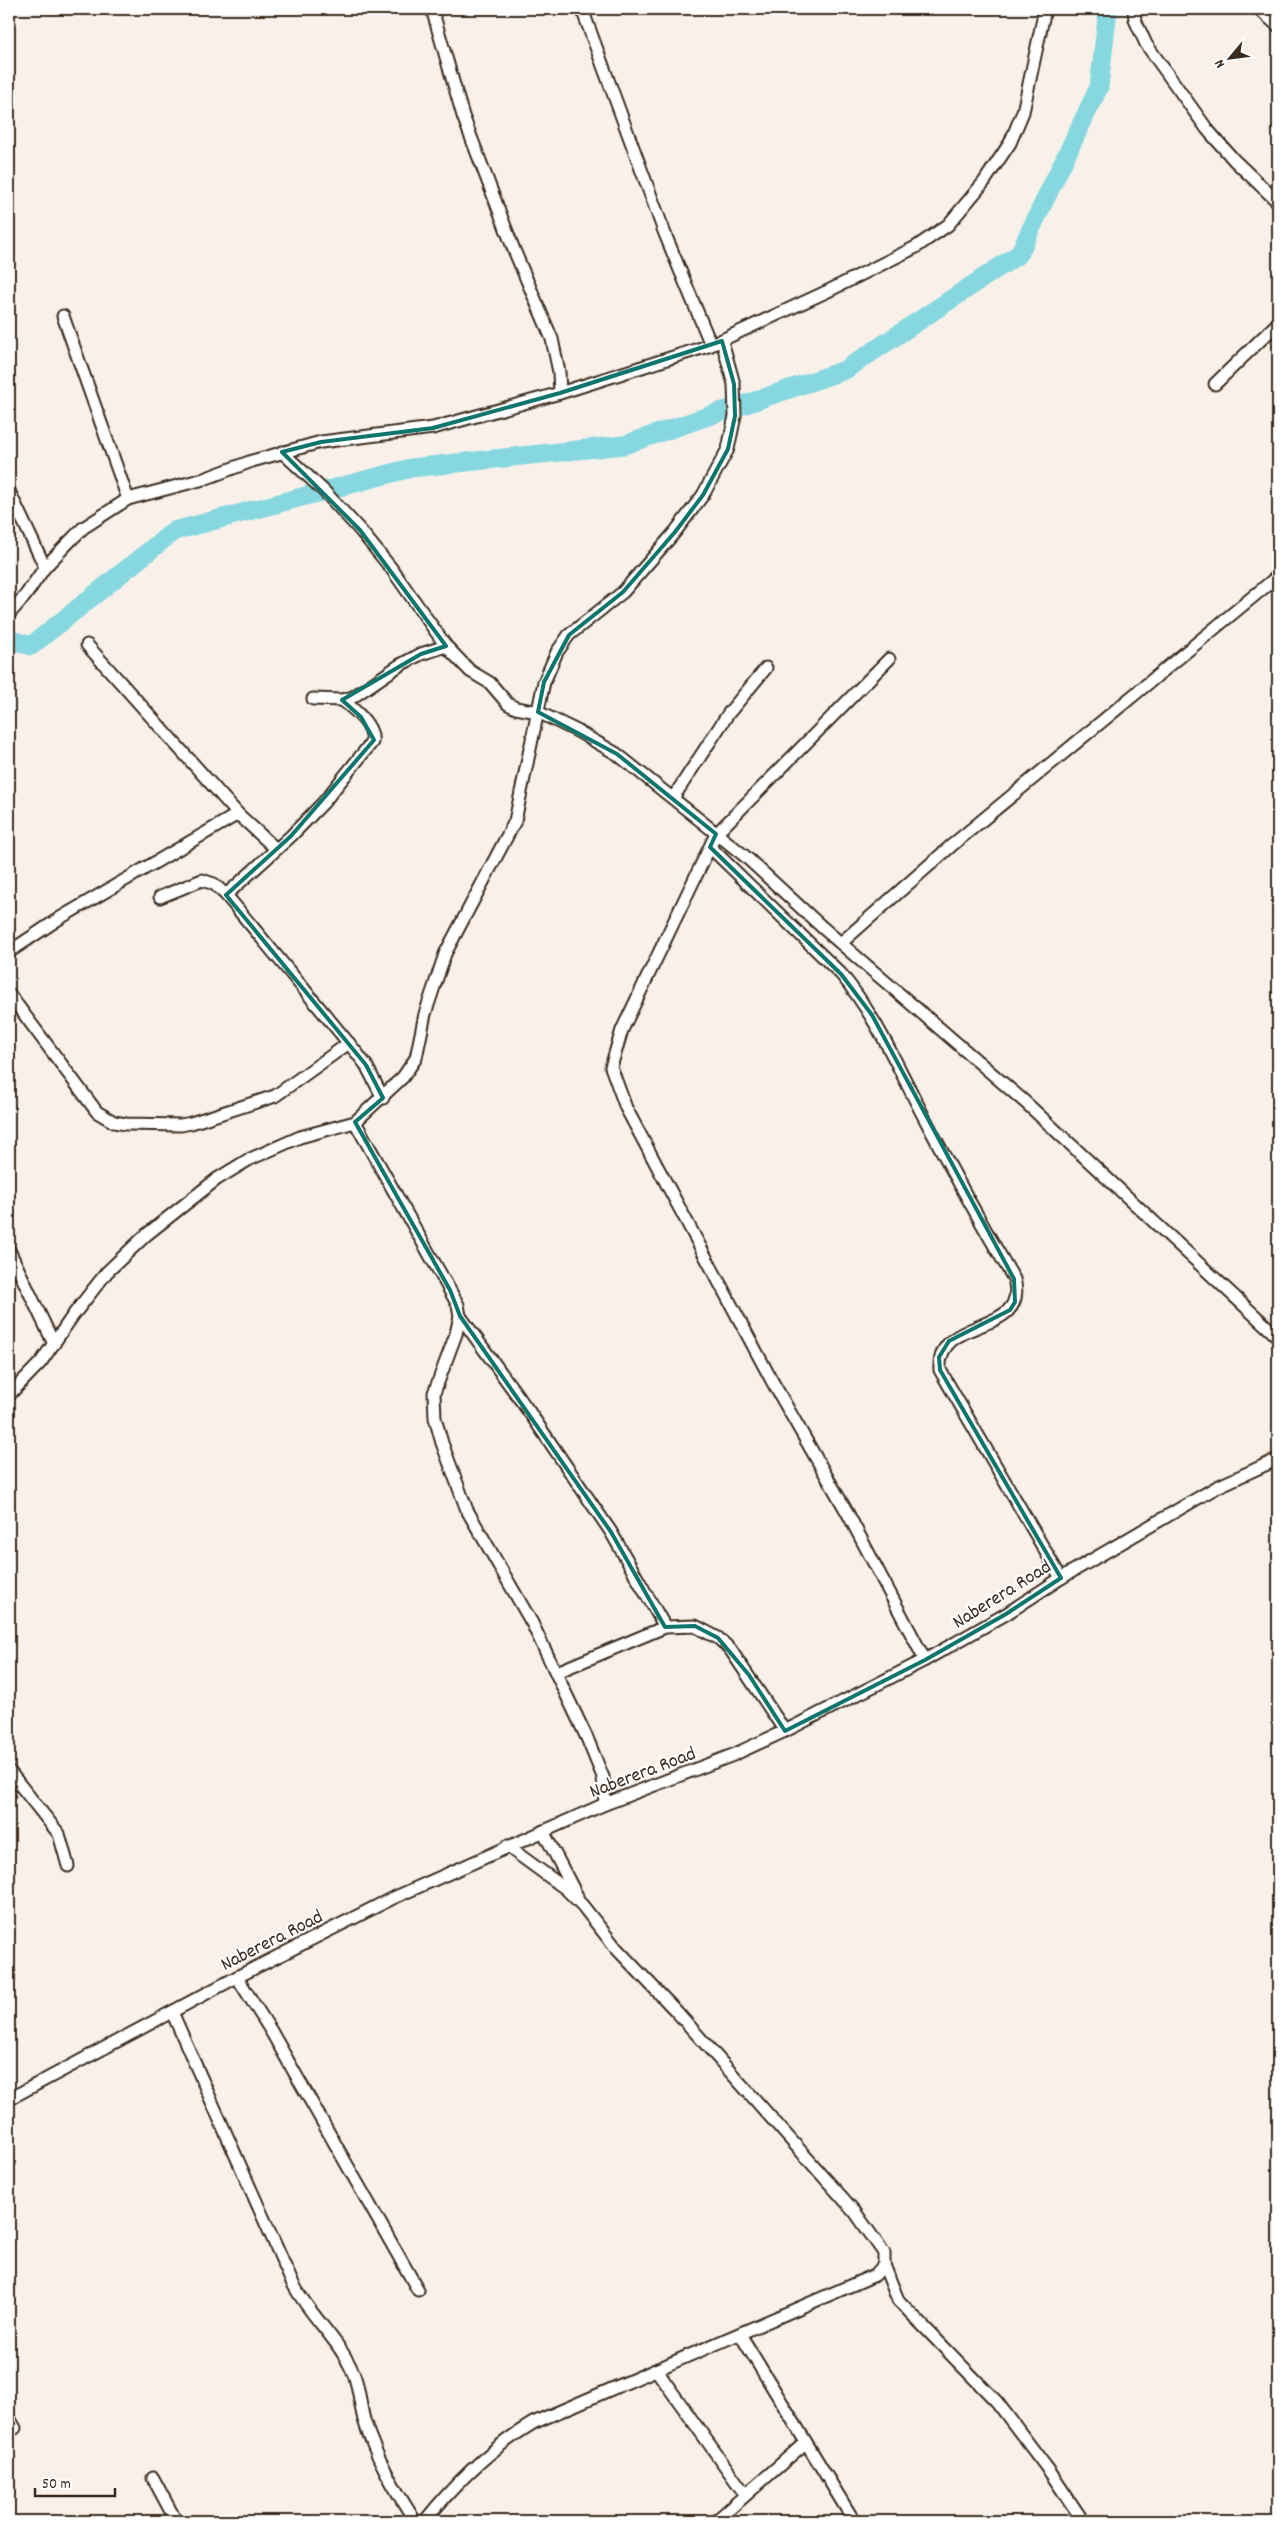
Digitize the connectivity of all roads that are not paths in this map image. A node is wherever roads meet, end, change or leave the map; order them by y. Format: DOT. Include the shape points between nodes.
graph roads {
  1 [pos="432,9"];
  2 [pos="582,9"];
  3 [pos="1046,9"];
  4 [pos="1134,9"];
  5 [pos="1259,9"];
  6 [pos="1278,26"];
  7 [pos="1278,202"];
  8 [pos="63,316"];
  9 [pos="1278,323"];
  10 [pos="716,343"];
  11 [pos="1215,384"];
  12 [pos="560,393"];
  13 [pos="282,452"];
  14 [pos="9,491"];
  15 [pos="128,499"];
  16 [pos="45,567"];
  17 [pos="1278,576"];
  18 [pos="9,614"];
  19 [pos="87,645"];
  20 [pos="446,646"];
  21 [pos="889,659"];
  22 [pos="766,668"];
  23 [pos="313,699"];
  24 [pos="342,700"];
  25 [pos="538,712"];
  26 [pos="673,798"];
  27 [pos="238,814"];
  28 [pos="716,834"];
  29 [pos="710,848"];
  30 [pos="276,849"];
  31 [pos="226,895"];
  32 [pos="160,897"];
  33 [pos="841,944"];
  34 [pos="9,952"];
  35 [pos="9,994"];
  36 [pos="348,1044"];
  37 [pos="383,1098"];
  38 [pos="355,1122"];
  39 [pos="9,1250"];
  40 [pos="460,1316"];
  41 [pos="1278,1337"];
  42 [pos="54,1344"];
  43 [pos="9,1395"];
  44 [pos="1278,1459"];
  45 [pos="1061,1578"];
  46 [pos="666,1627"];
  47 [pos="925,1660"];
  48 [pos="557,1672"];
  49 [pos="785,1731"];
  50 [pos="9,1771"];
  51 [pos="605,1804"];
  52 [pos="543,1831"];
  53 [pos="507,1846"];
  54 [pos="68,1866"];
  55 [pos="582,1905"];
  56 [pos="237,1977"];
  57 [pos="172,2012"];
  58 [pos="9,2099"];
  59 [pos="884,2265"];
  60 [pos="418,2290"];
  61 [pos="740,2334"];
  62 [pos="657,2371"];
  63 [pos="805,2443"];
  64 [pos="154,2478"];
  65 [pos="745,2494"];
  66 [pos="176,2521"];
  67 [pos="415,2521"];
  68 [pos="426,2521"];
  69 [pos="716,2521"];
  70 [pos="854,2521"];
  71 [pos="1083,2521"];
  1 -- 12 [label="street" via="463,116 552,339"];
  2 -- 10 [label="street" via="665,234"];
  3 -- 10 [label="street" via="1023,112 1010,143 984,182 948,225 916,247"];
  4 -- 7 [label="street" via="1146,44 1207,129"];
  5 -- 6 [label="street"];
  8 -- 15 [label="street"];
  9 -- 11 [label="street"];
  10 -- 12 [label="street"];
  10 -- 25 [label="street" via="734,384 735,416 728,449 703,495 675,532 623,592 585,621 557,652 544,682"];
  12 -- 13 [label="street" via="433,428 321,442"];
  13 -- 15 [label="street" via="204,479"];
  13 -- 20 [label="street" via="360,530"];
  14 -- 16 [label="street"];
  15 -- 16 [label="street" via="84,528"];
  16 -- 18 [label="street"];
  17 -- 33 [label="street" via="951,846"];
  19 -- 27 [label="street"];
  20 -- 24 [label="street" via="421,654 353,697"];
  20 -- 25 [label="street" via="470,671 490,683 508,704 524,711"];
  21 -- 28 [label="street"];
  22 -- 26 [label="street" via="728,714"];
  23 -- 24 [label="street"];
  24 -- 30 [label="street" via="361,717 370,731 372,742 323,803"];
  25 -- 26 [label="street" via="616,754"];
  25 -- 37 [label="street" via="515,821 445,954 425,1014 416,1058"];
  26 -- 28 [label="street"];
  27 -- 30 [label="street"];
  27 -- 34 [label="street" via="60,918"];
  28 -- 29 [label="street"];
  28 -- 33 [label="street" via="746,857"];
  29 -- 45 [label="street" via="841,974 872,1015 926,1121 1014,1279 1017,1290 1010,1310 949,1341 939,1357 940,1370"];
  29 -- 47 [label="street" via="622,1030 611,1067 626,1108"];
  30 -- 31 [label="street"];
  31 -- 32 [label="street" via="214,884 202,880"];
  31 -- 36 [label="street"];
  33 -- 41 [label="street" via="1025,1102"];
  35 -- 36 [label="street" via="97,1112 114,1122 126,1124 181,1125 260,1101 283,1092"];
  36 -- 37 [label="street" via="366,1065"];
  37 -- 38 [label="street"];
  38 -- 40 [label="street" via="450,1290"];
  38 -- 42 [label="street" via="278,1145 218,1179 118,1260"];
  39 -- 42 [label="street"];
  40 -- 46 [label="street" via="611,1532"];
  40 -- 48 [label="street" via="434,1393 438,1426 467,1510"];
  42 -- 43 [label="street" via="30,1375"];
  44 -- 45 [label="street, Naberera Road" via="1217,1487"];
  45 -- 47 [label="street, Naberera Road"];
  46 -- 48 [label="street"];
  46 -- 49 [label="street" via="695,1626 718,1638 749,1675"];
  47 -- 49 [label="street, Naberera Road"];
  48 -- 51 [label="street" via="601,1770"];
  49 -- 51 [label="street, Naberera Road" via="733,1755"];
  50 -- 54 [label="street" via="59,1834"];
  51 -- 52 [label="street, Naberera Road"];
  52 -- 53 [label="street, Naberera Road"];
  52 -- 55 [label="street"];
  53 -- 55 [label="street" via="566,1889"];
  53 -- 56 [label="street, Naberera Road" via="391,1899"];
  55 -- 59 [label="street" via="616,1948 855,2212 882,2248"];
  56 -- 57 [label="street, Naberera Road"];
  56 -- 60 [label="street"];
  57 -- 58 [label="street, Naberera Road"];
  57 -- 67 [label="street" via="291,2280 308,2309 344,2356 354,2376 365,2424 376,2452"];
  59 -- 61 [label="street" via="875,2275"];
  59 -- 71 [label="street" via="898,2300 997,2402"];
  61 -- 62 [label="street"];
  61 -- 63 [label="street"];
  62 -- 65 [label="street"];
  62 -- 68 [label="street" via="534,2423 506,2439 444,2497"];
  63 -- 65 [label="street"];
  63 -- 70 [label="street"];
  64 -- 66 [label="street"];
  65 -- 69 [label="street"];
}
